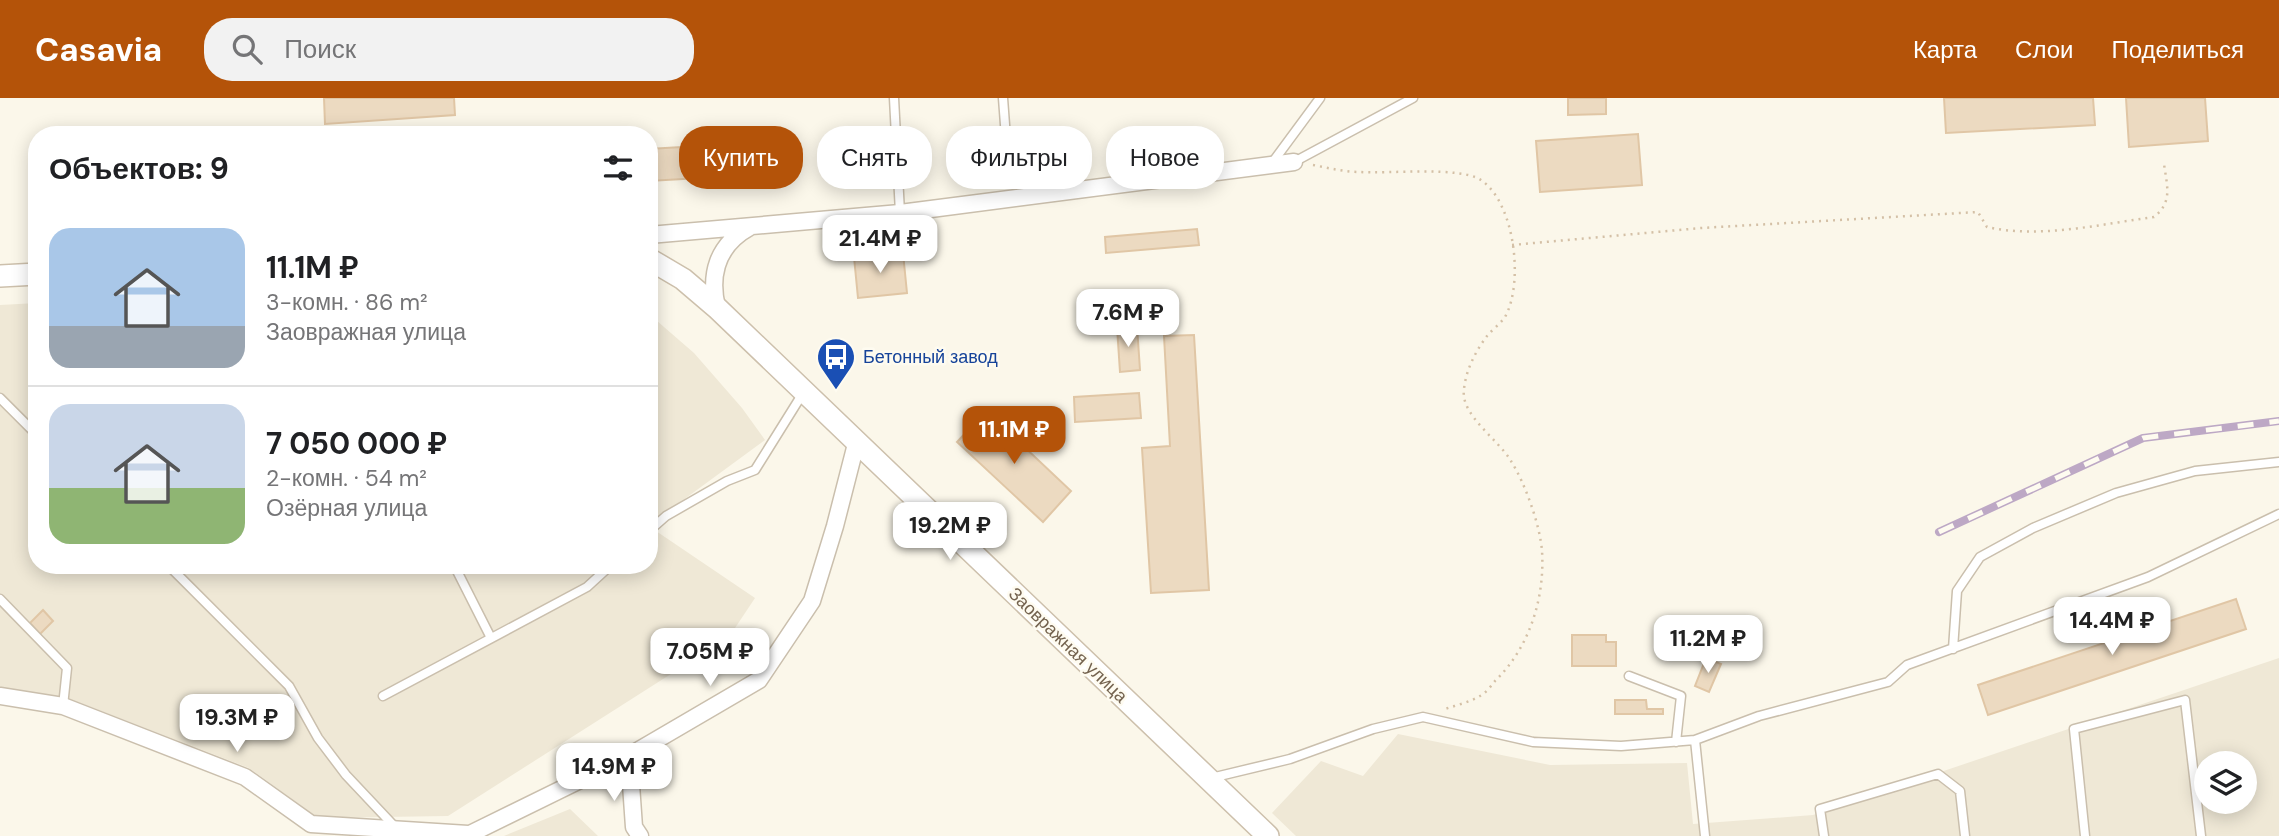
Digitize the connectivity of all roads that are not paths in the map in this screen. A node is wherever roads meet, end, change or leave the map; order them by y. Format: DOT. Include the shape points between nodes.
graph roads {
  1 [pos="1003,98"];
  2 [pos="1320,98"];
  3 [pos="1413,98"];
  4 [pos="892,100"];
  5 [pos="1294,162"];
  6 [pos="1271,165"];
  7 [pos="1035,196"];
  8 [pos="900,213"];
  9 [pos="752,226"];
  10 [pos="658,233"];
  11 [pos="658,264"];
  12 [pos="28,274"];
  13 [pos="0,276"];
  14 [pos="717,308"];
  15 [pos="803,393"];
  16 [pos="0,398"];
  17 [pos="28,426"];
  18 [pos="856,444"];
  19 [pos="2279,462"];
  20 [pos="2279,514"];
  21 [pos="658,523"];
  22 [pos="177,574"];
  23 [pos="459,574"];
  24 [pos="601,574"];
  25 [pos="0,599"];
  26 [pos="491,638"];
  27 [pos="1953,649"];
  28 [pos="1629,676"];
  29 [pos="0,696"];
  30 [pos="383,696"];
  31 [pos="63,706"];
  32 [pos="1695,740"];
  33 [pos="1676,742"];
  34 [pos="629,756"];
  35 [pos="1208,778"];
  36 [pos="397,829"];
  37 [pos="467,835"];
  38 [pos="640,836"];
  39 [pos="1268,836"];
  40 [pos="1705,836"];
  41 [pos="1824,836"];
  42 [pos="1965,836"];
  43 [pos="2085,836"];
  44 [pos="2201,836"];
  1 -- 7 [label="lane" via="1006,138 1030,136"];
  2 -- 6 [label="lane"];
  3 -- 5 [label="lane"];
  4 -- 8 [label="lane"];
  5 -- 6 [label="street"];
  6 -- 7 [label="street"];
  7 -- 8 [label="street"];
  8 -- 9 [label="street"];
  9 -- 10 [label="street"];
  9 -- 14 [label="street" via="736,234 714,268"];
  11 -- 14 [label="street, Заовражная улица"];
  12 -- 13 [label="street"];
  14 -- 15 [label="street, Заовражная улица"];
  15 -- 18 [label="street, Заовражная улица"];
  15 -- 21 [label="lane" via="755,470 706,492"];
  16 -- 17 [label="lane"];
  18 -- 34 [label="street" via="812,601 760,680"];
  18 -- 35 [label="street, Заовражная улица"];
  19 -- 27 [label="lane" via="2195,471 2116,493 2033,528 1980,557 1957,591"];
  20 -- 27 [label="lane" via="2148,578"];
  22 -- 36 [label="lane" via="289,686 318,738"];
  23 -- 26 [label="lane"];
  24 -- 26 [label="lane" via="587,587"];
  25 -- 31 [label="lane" via="67,668"];
  26 -- 30 [label="lane"];
  27 -- 32 [label="lane" via="1907,665 1888,682 1759,716"];
  28 -- 33 [label="lane" via="1681,696"];
  29 -- 31 [label="street"];
  31 -- 36 [label="street" via="245,777 311,824"];
  32 -- 33 [label="lane"];
  32 -- 40 [label="lane"];
  33 -- 35 [label="lane" via="1621,746 1533,742 1423,718 1373,729 1290,759"];
  34 -- 37 [label="street"];
  34 -- 38 [label="street" via="634,827"];
  35 -- 39 [label="street, Заовражная улица"];
  36 -- 37 [label="street"];
  41 -- 42 [label="lane" via="1820,809 1938,774 1960,791"];
  43 -- 44 [label="lane" via="2074,729 2185,700"];
}
